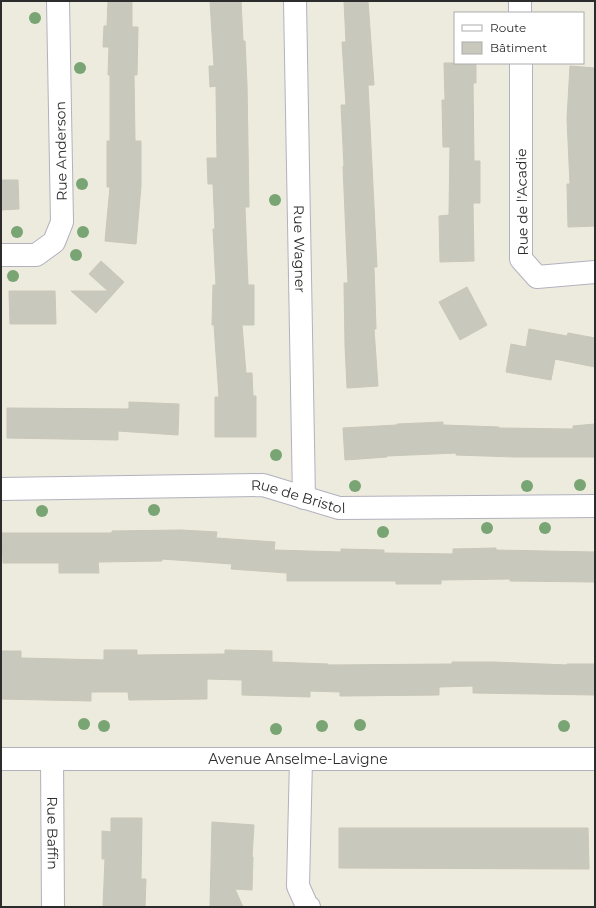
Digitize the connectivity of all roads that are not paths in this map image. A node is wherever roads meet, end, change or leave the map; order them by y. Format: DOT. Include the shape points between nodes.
graph roads {
  1 [pos="58,1"];
  2 [pos="295,1"];
  3 [pos="520,1"];
  4 [pos="520,12"];
  5 [pos="521,64"];
  6 [pos="1,255"];
  7 [pos="595,272"];
  8 [pos="1,489"];
  9 [pos="304,498"];
  10 [pos="595,506"];
  11 [pos="1,759"];
  12 [pos="52,759"];
  13 [pos="301,759"];
  14 [pos="595,759"];
  15 [pos="53,907"];
  16 [pos="309,907"];
  1 -- 6 [label="street, Rue Anderson" via="62,222 54,242 36,255"];
  2 -- 9 [label="street, Rue Wagner"];
  3 -- 4 [label="street"];
  5 -- 7 [label="street, Rue de l'Acadie" via="521,259 536,277"];
  8 -- 9 [label="street, Rue de Bristol" via="263,485"];
  9 -- 10 [label="street, Rue de Bristol" via="339,508"];
  11 -- 12 [label="street, Avenue Anselme-Lavigne"];
  12 -- 13 [label="street, Avenue Anselme-Lavigne"];
  12 -- 15 [label="street, Rue Baffin"];
  13 -- 14 [label="street, Avenue Anselme-Lavigne"];
  13 -- 16 [label="street" via="298,886"];
}
